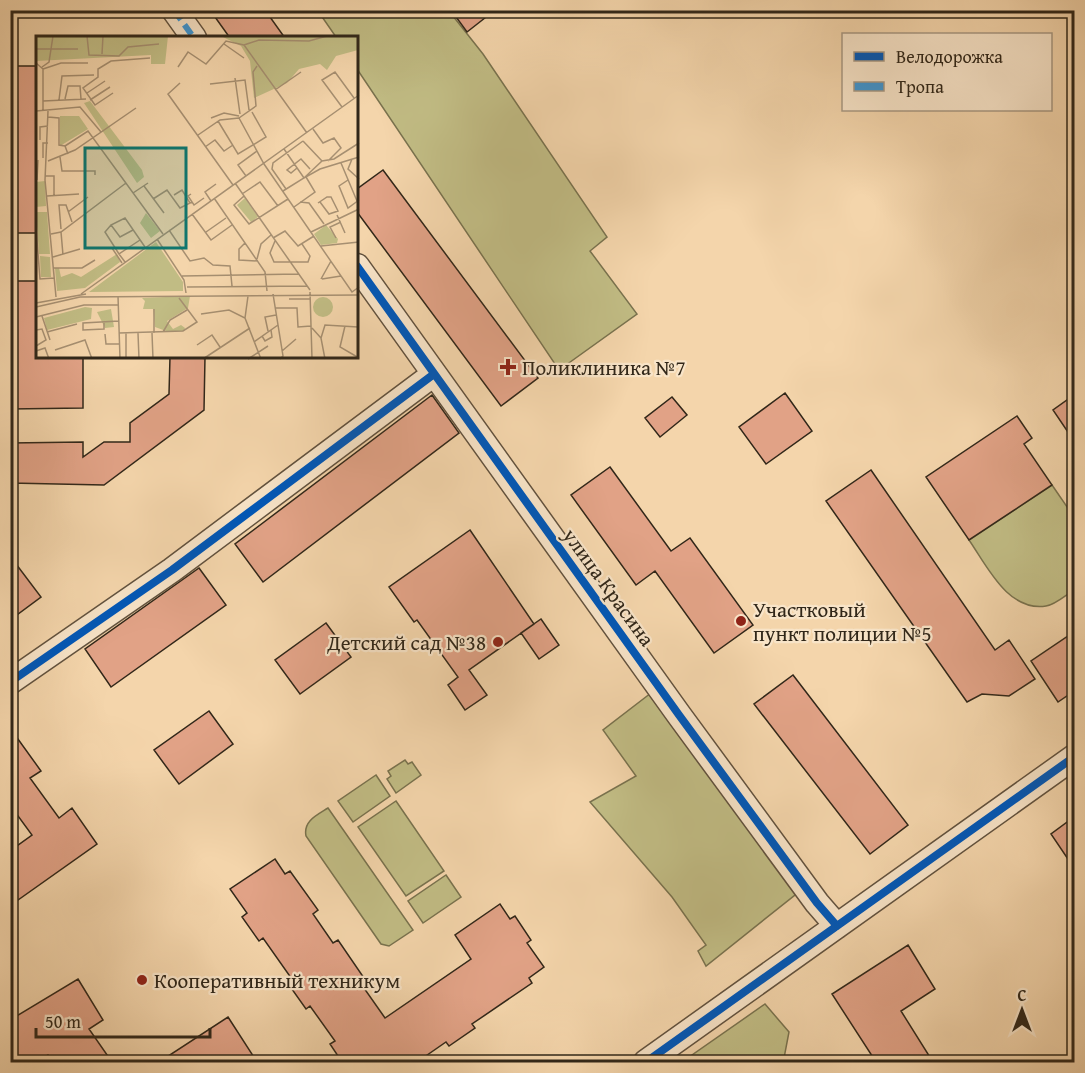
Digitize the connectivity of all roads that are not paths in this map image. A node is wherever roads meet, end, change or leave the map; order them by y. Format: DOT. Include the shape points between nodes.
graph roads {
  1 [pos="174,10"];
  2 [pos="193,36"];
  3 [pos="358,267"];
  4 [pos="434,374"];
  5 [pos="10,682"];
  6 [pos="1074,757"];
  7 [pos="837,926"];
  8 [pos="646,1062"];
  1 -- 2 [label="street"];
  3 -- 4 [label="street, улица Красина"];
  4 -- 5 [label="street" via="172,570"];
  4 -- 7 [label="street, улица Красина" via="679,715"];
  6 -- 7 [label="street"];
  7 -- 8 [label="street"];
}
